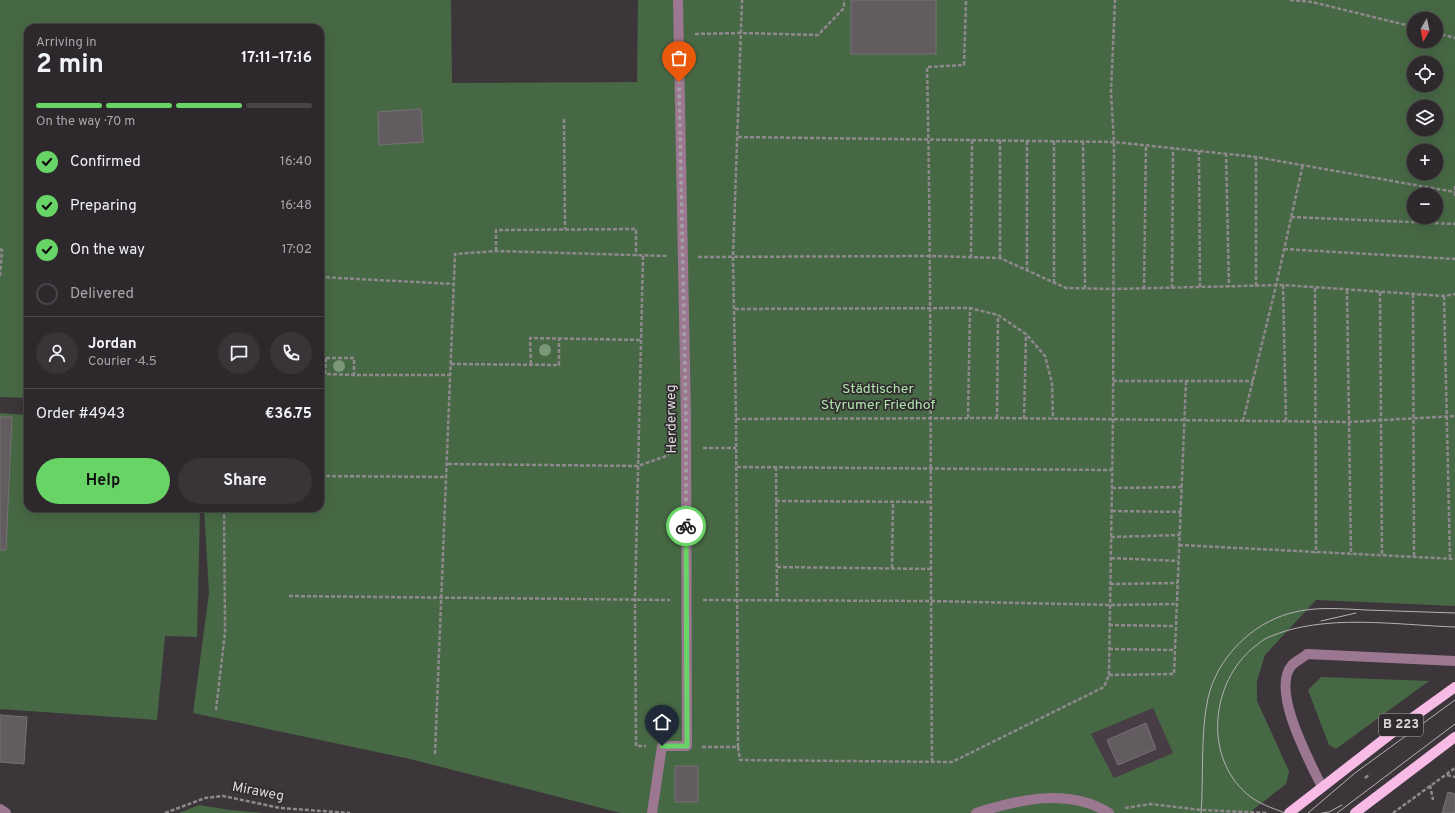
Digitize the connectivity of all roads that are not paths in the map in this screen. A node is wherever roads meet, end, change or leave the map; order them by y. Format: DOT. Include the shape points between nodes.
graph roads {
  1 [pos="678,0"];
  2 [pos="1455,660"];
  3 [pos="1455,687"];
  4 [pos="1455,737"];
  5 [pos="1322,787"];
  6 [pos="0,809"];
  7 [pos="1108,812"];
  8 [pos="6,813"];
  9 [pos="652,813"];
  10 [pos="976,813"];
  11 [pos="1289,813"];
  12 [pos="1355,813"];
  1 -- 9 [label="lane, Herderweg" via="686,449 687,746 662,746"];
  2 -- 5 [label="lane" via="1307,654 1291,666 1284,686 1286,704"];
  3 -- 5 [label="main road, B 223"];
  4 -- 12 [label="main road, B 223"];
  5 -- 11 [label="main road, B 223"];
  6 -- 8 [label="lane"];
  7 -- 10 [label="lane" via="1085,803 1052,798 1019,800"];
}
